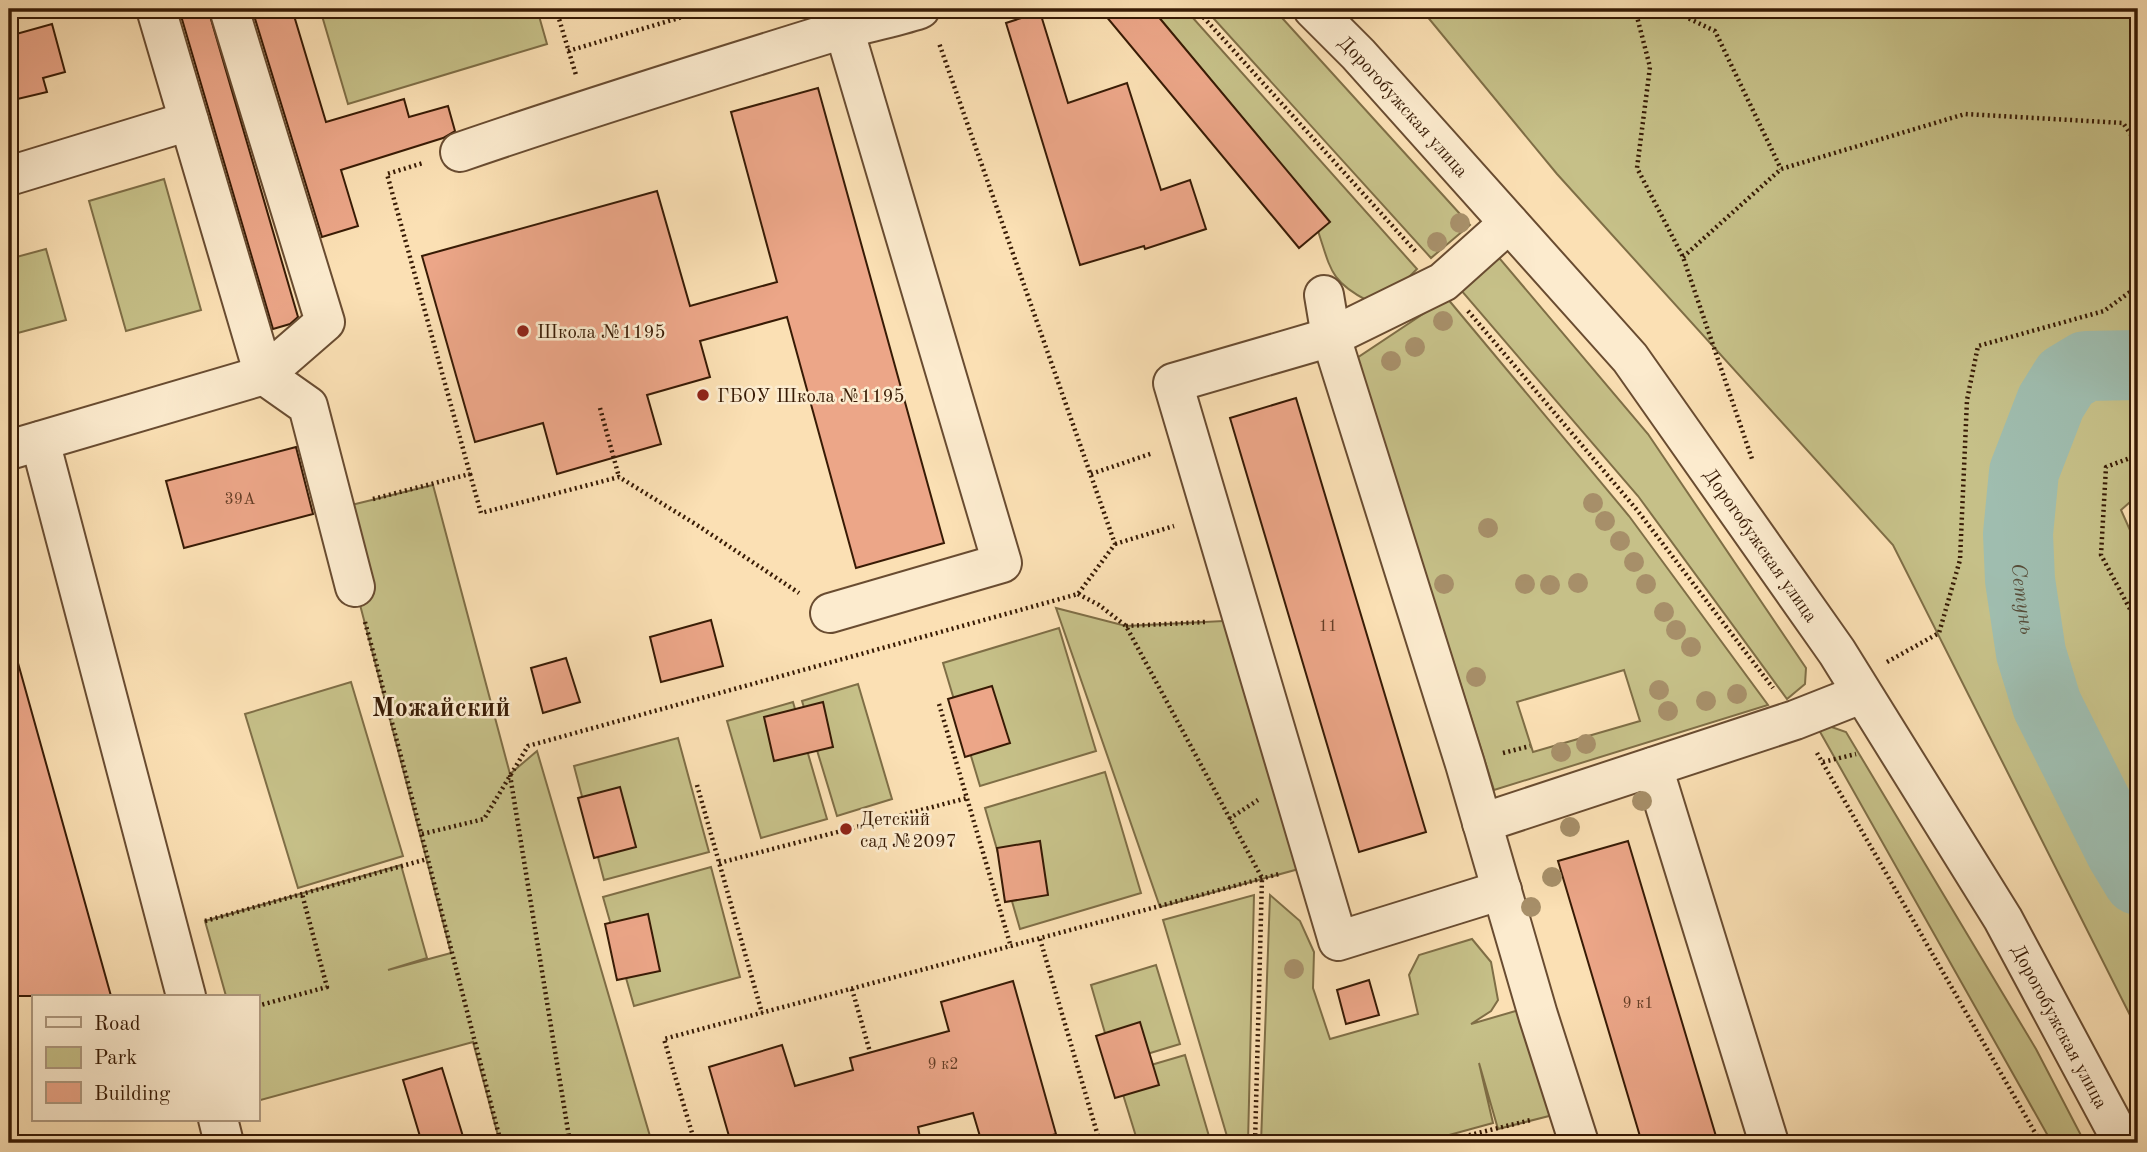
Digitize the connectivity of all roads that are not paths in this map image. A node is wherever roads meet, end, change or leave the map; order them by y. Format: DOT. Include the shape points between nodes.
graph roads {
  1 [pos="156,9"];
  2 [pos="229,9"];
  3 [pos="1313,9"];
  4 [pos="928,21"];
  5 [pos="844,29"];
  6 [pos="189,121"];
  7 [pos="460,152"];
  8 [pos="9,177"];
  9 [pos="1509,223"];
  10 [pos="1324,295"];
  11 [pos="1331,337"];
  12 [pos="264,375"];
  13 [pos="24,445"];
  14 [pos="355,587"];
  15 [pos="830,613"];
  16 [pos="1872,679"];
  17 [pos="1653,766"];
  18 [pos="1482,823"];
  19 [pos="1502,890"];
  20 [pos="186,995"];
  21 [pos="218,1120"];
  22 [pos="1574,1127"];
  23 [pos="224,1143"];
  24 [pos="1769,1143"];
  25 [pos="2123,1143"];
  1 -- 6 [label="street"];
  2 -- 12 [label="street" via="325,322"];
  3 -- 9 [label="street, Дорогобужская улица"];
  4 -- 5 [label="street" via="897,17"];
  5 -- 7 [label="street"];
  5 -- 15 [label="street" via="1002,562"];
  6 -- 8 [label="street"];
  6 -- 12 [label="street"];
  9 -- 11 [label="street" via="1443,282"];
  9 -- 16 [label="street, Дорогобужская улица" via="1630,358 1837,652"];
  10 -- 11 [label="street"];
  11 -- 18 [label="street"];
  11 -- 19 [label="street" via="1173,383 1338,941"];
  12 -- 13 [label="street"];
  12 -- 14 [label="street" via="308,406"];
  13 -- 20 [label="street"];
  16 -- 17 [label="street" via="1795,720"];
  16 -- 25 [label="street, Дорогобужская улица"];
  17 -- 18 [label="street"];
  17 -- 24 [label="street"];
  18 -- 19 [label="street"];
  19 -- 22 [label="street"];
  21 -- 23 [label="street"];
}
